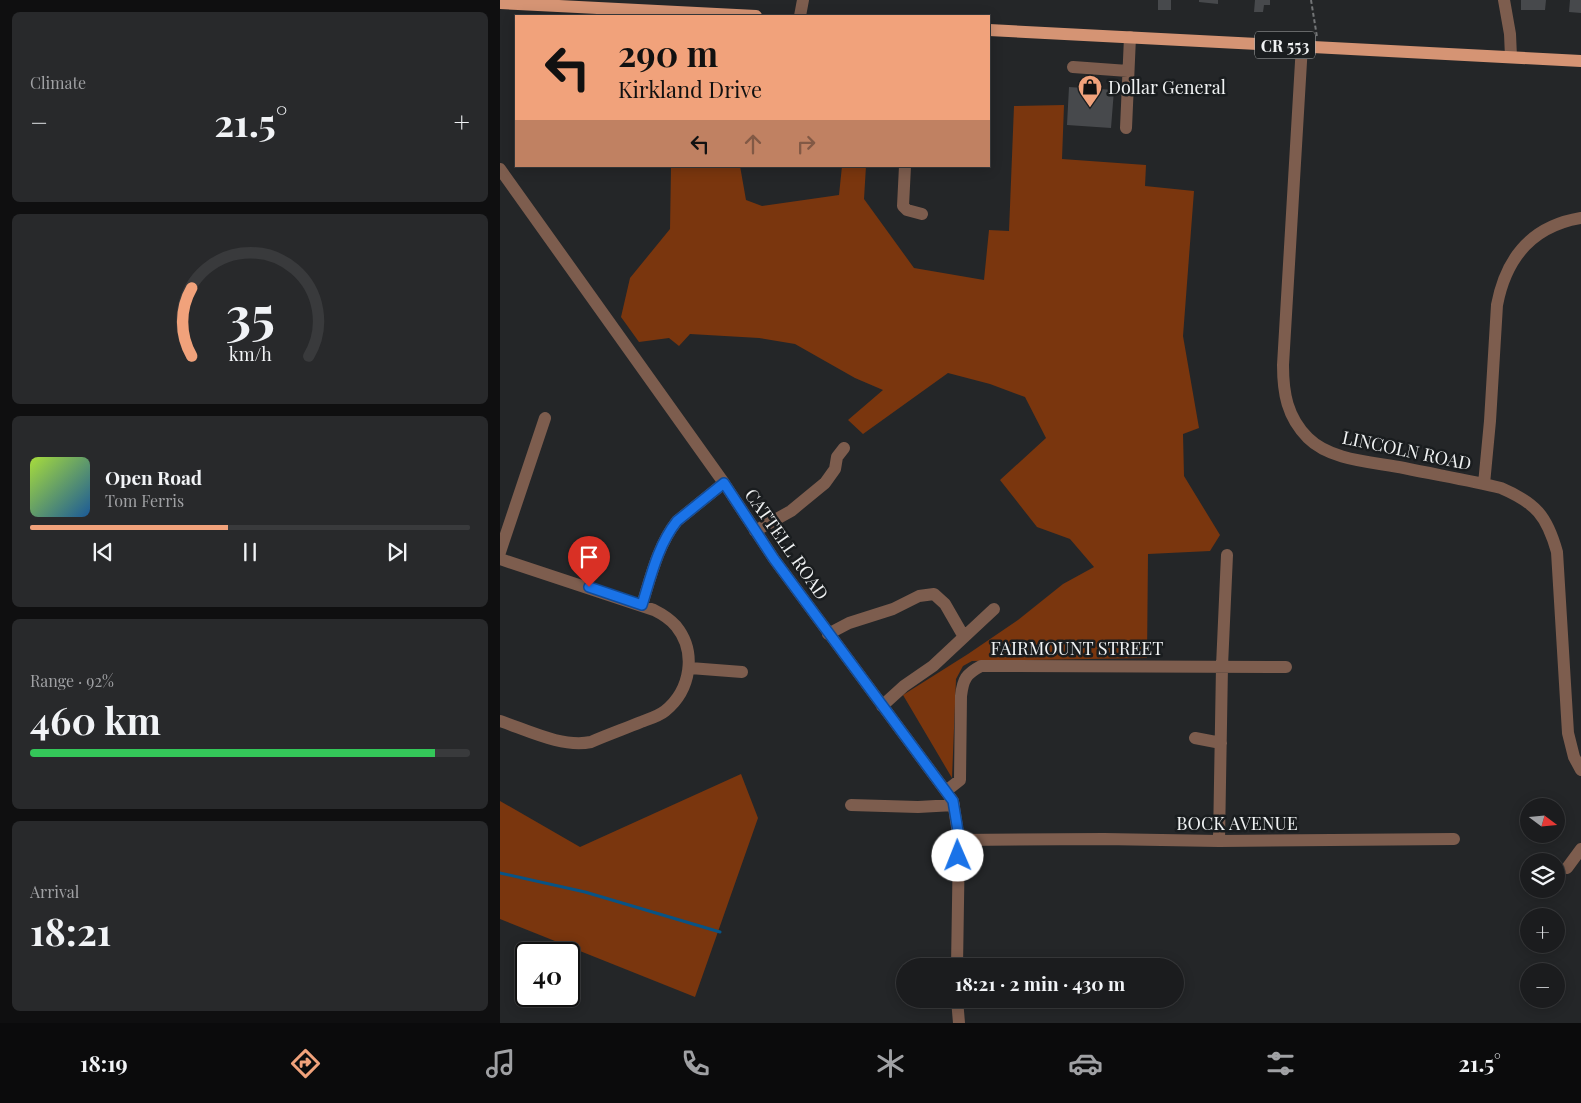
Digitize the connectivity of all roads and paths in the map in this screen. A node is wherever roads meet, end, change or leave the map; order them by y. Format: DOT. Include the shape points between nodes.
graph roads {
  1 [pos="803,0"];
  2 [pos="1311,0"];
  3 [pos="1504,0"];
  4 [pos="500,3"];
  5 [pos="736,15"];
  6 [pos="800,15"];
  7 [pos="990,30"];
  8 [pos="1130,37"];
  9 [pos="1302,45"];
  10 [pos="1318,46"];
  11 [pos="1511,57"];
  12 [pos="1581,61"];
  13 [pos="1073,67"];
  14 [pos="1128,71"];
  15 [pos="1126,128"];
  16 [pos="905,167"];
  17 [pos="500,169"];
  18 [pos="922,214"];
  19 [pos="1581,218"];
  20 [pos="545,418"];
  21 [pos="844,448"];
  22 [pos="724,483"];
  23 [pos="1484,484"];
  24 [pos="755,531"];
  25 [pos="500,552"];
  26 [pos="1227,555"];
  27 [pos="500,559"];
  28 [pos="642,605"];
  29 [pos="994,610"];
  30 [pos="828,634"];
  31 [pos="964,637"];
  32 [pos="1222,666"];
  33 [pos="1286,667"];
  34 [pos="690,668"];
  35 [pos="742,672"];
  36 [pos="882,706"];
  37 [pos="500,721"];
  38 [pos="1195,738"];
  39 [pos="1221,743"];
  40 [pos="1581,770"];
  41 [pos="946,792"];
  42 [pos="851,805"];
  43 [pos="954,806"];
  44 [pos="1454,839"];
  45 [pos="958,840"];
  46 [pos="1219,841"];
  47 [pos="1581,849"];
  48 [pos="1567,868"];
  49 [pos="957,958"];
  50 [pos="958,1008"];
  51 [pos="959,1023"];
  1 -- 6 [label="street"];
  2 -- 10 [label="path"];
  3 -- 11 [label="street"];
  4 -- 5 [label="main road"];
  7 -- 8 [label="main road, CR 553"];
  8 -- 9 [label="main road, CR 553"];
  8 -- 14 [label="street"];
  9 -- 10 [label="main road, CR 553"];
  9 -- 23 [label="street, LINCOLN ROAD" via="1283,365 1287,404 1308,438 1336,454"];
  10 -- 11 [label="main road, CR 553"];
  11 -- 12 [label="main road, CR 553"];
  13 -- 14 [label="street"];
  14 -- 15 [label="street"];
  16 -- 18 [label="street" via="904,206"];
  17 -- 22 [label="street, CATTELL ROAD"];
  19 -- 23 [label="street" via="1534,236 1515,257 1500,288"];
  20 -- 25 [label="street"];
  21 -- 24 [label="street" via="825,483 791,511"];
  22 -- 24 [label="street, CATTELL ROAD"];
  22 -- 28 [label="street" via="671,529 663,542"];
  23 -- 40 [label="street, LINCOLN ROAD" via="1518,495 1544,518 1552,534 1557,552 1568,733"];
  24 -- 30 [label="street, CATTELL ROAD"];
  26 -- 32 [label="street"];
  27 -- 28 [label="street"];
  28 -- 34 [label="street" via="667,617 682,634"];
  29 -- 31 [label="street"];
  30 -- 31 [label="street" via="849,622 893,609 919,596 934,594 945,604"];
  30 -- 36 [label="street, CATTELL ROAD"];
  31 -- 36 [label="street"];
  32 -- 33 [label="street, FAIRMOUNT STREET"];
  32 -- 39 [label="street"];
  32 -- 41 [label="street, FAIRMOUNT STREET" via="981,666 971,671 963,682 960,780"];
  34 -- 35 [label="street"];
  34 -- 37 [label="street" via="681,692 664,712 591,742 566,742"];
  36 -- 41 [label="street, CATTELL ROAD"];
  38 -- 39 [label="street"];
  39 -- 46 [label="street"];
  41 -- 43 [label="street, CATTELL ROAD"];
  42 -- 43 [label="street"];
  43 -- 45 [label="street, CATTELL ROAD"];
  44 -- 46 [label="street, BOCK AVENUE"];
  45 -- 46 [label="street, BOCK AVENUE"];
  45 -- 49 [label="street, CATTELL ROAD"];
  47 -- 48 [label="street"];
  50 -- 51 [label="street"];
}
